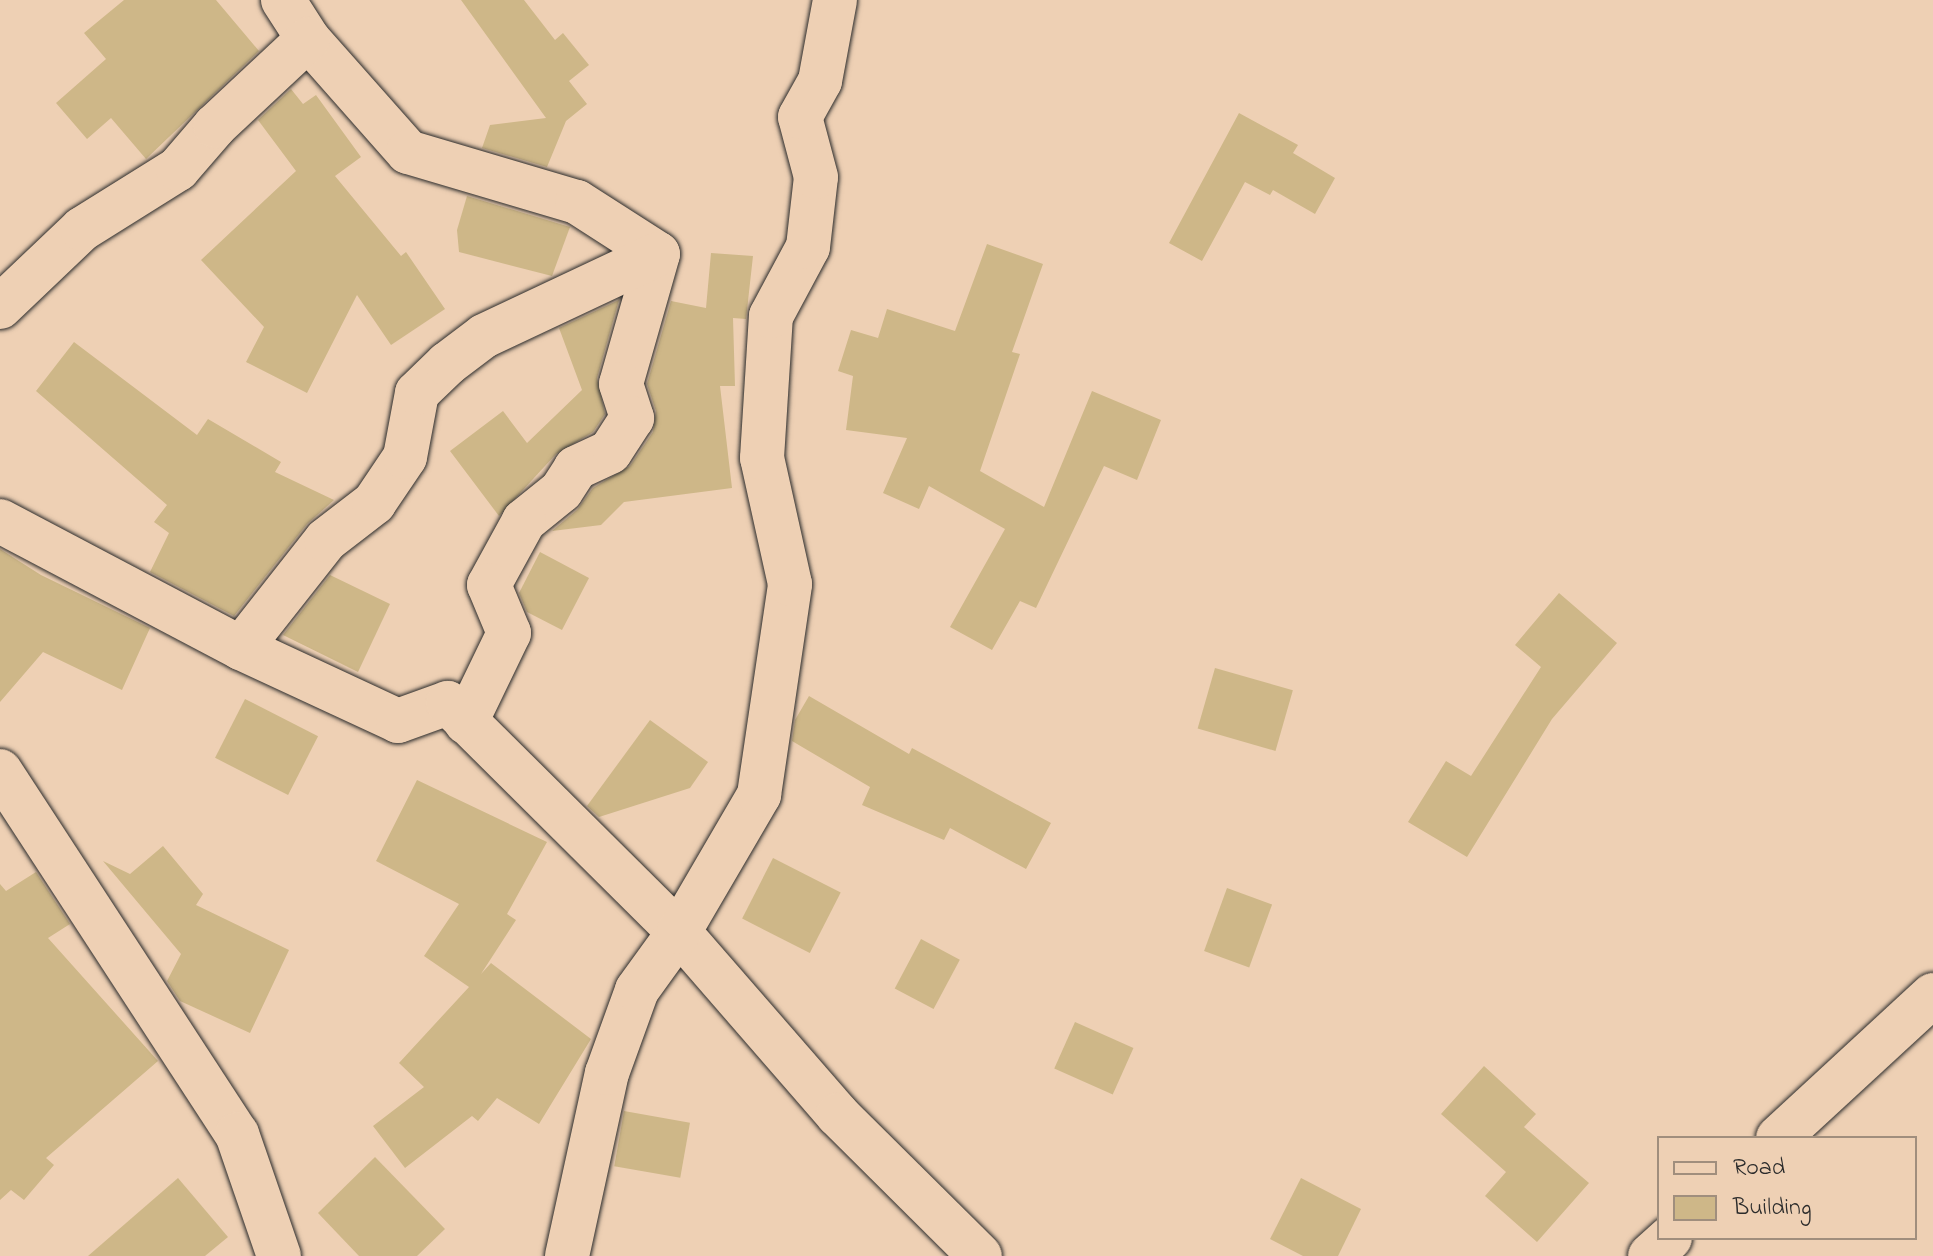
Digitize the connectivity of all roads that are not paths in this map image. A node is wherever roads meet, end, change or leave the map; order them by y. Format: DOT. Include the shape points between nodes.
graph roads {
  1 [pos="283,0"];
  2 [pos="835,0"];
  3 [pos="308,39"];
  4 [pos="658,254"];
  5 [pos="0,307"];
  6 [pos="0,521"];
  7 [pos="241,648"];
  8 [pos="466,722"];
  9 [pos="0,771"];
  10 [pos="13,825"];
  11 [pos="679,932"];
  12 [pos="1933,995"];
  13 [pos="1780,1136"];
  14 [pos="1668,1240"];
  15 [pos="279,1256"];
  16 [pos="567,1256"];
  17 [pos="980,1256"];
  18 [pos="1650,1256"];
  1 -- 3 [label="street"];
  2 -- 11 [label="street" via="820,81 800,117 816,177 808,247 771,316 762,458 790,584 759,795"];
  3 -- 4 [label="street" via="408,152 577,202"];
  3 -- 5 [label="street" via="215,126 178,169 82,229"];
  4 -- 7 [label="street" via="484,336 447,364 417,393 405,457 374,503 326,540"];
  4 -- 8 [label="street" via="621,384 632,418 610,452 576,468 561,491 524,521 489,585 509,633"];
  6 -- 7 [label="street"];
  7 -- 8 [label="street" via="398,721 448,703"];
  8 -- 11 [label="street"];
  9 -- 10 [label="street"];
  10 -- 15 [label="street" via="237,1134"];
  11 -- 16 [label="street" via="637,990 607,1073"];
  11 -- 17 [label="street" via="838,1115"];
  12 -- 13 [label="street"];
  14 -- 18 [label="street"];
}
